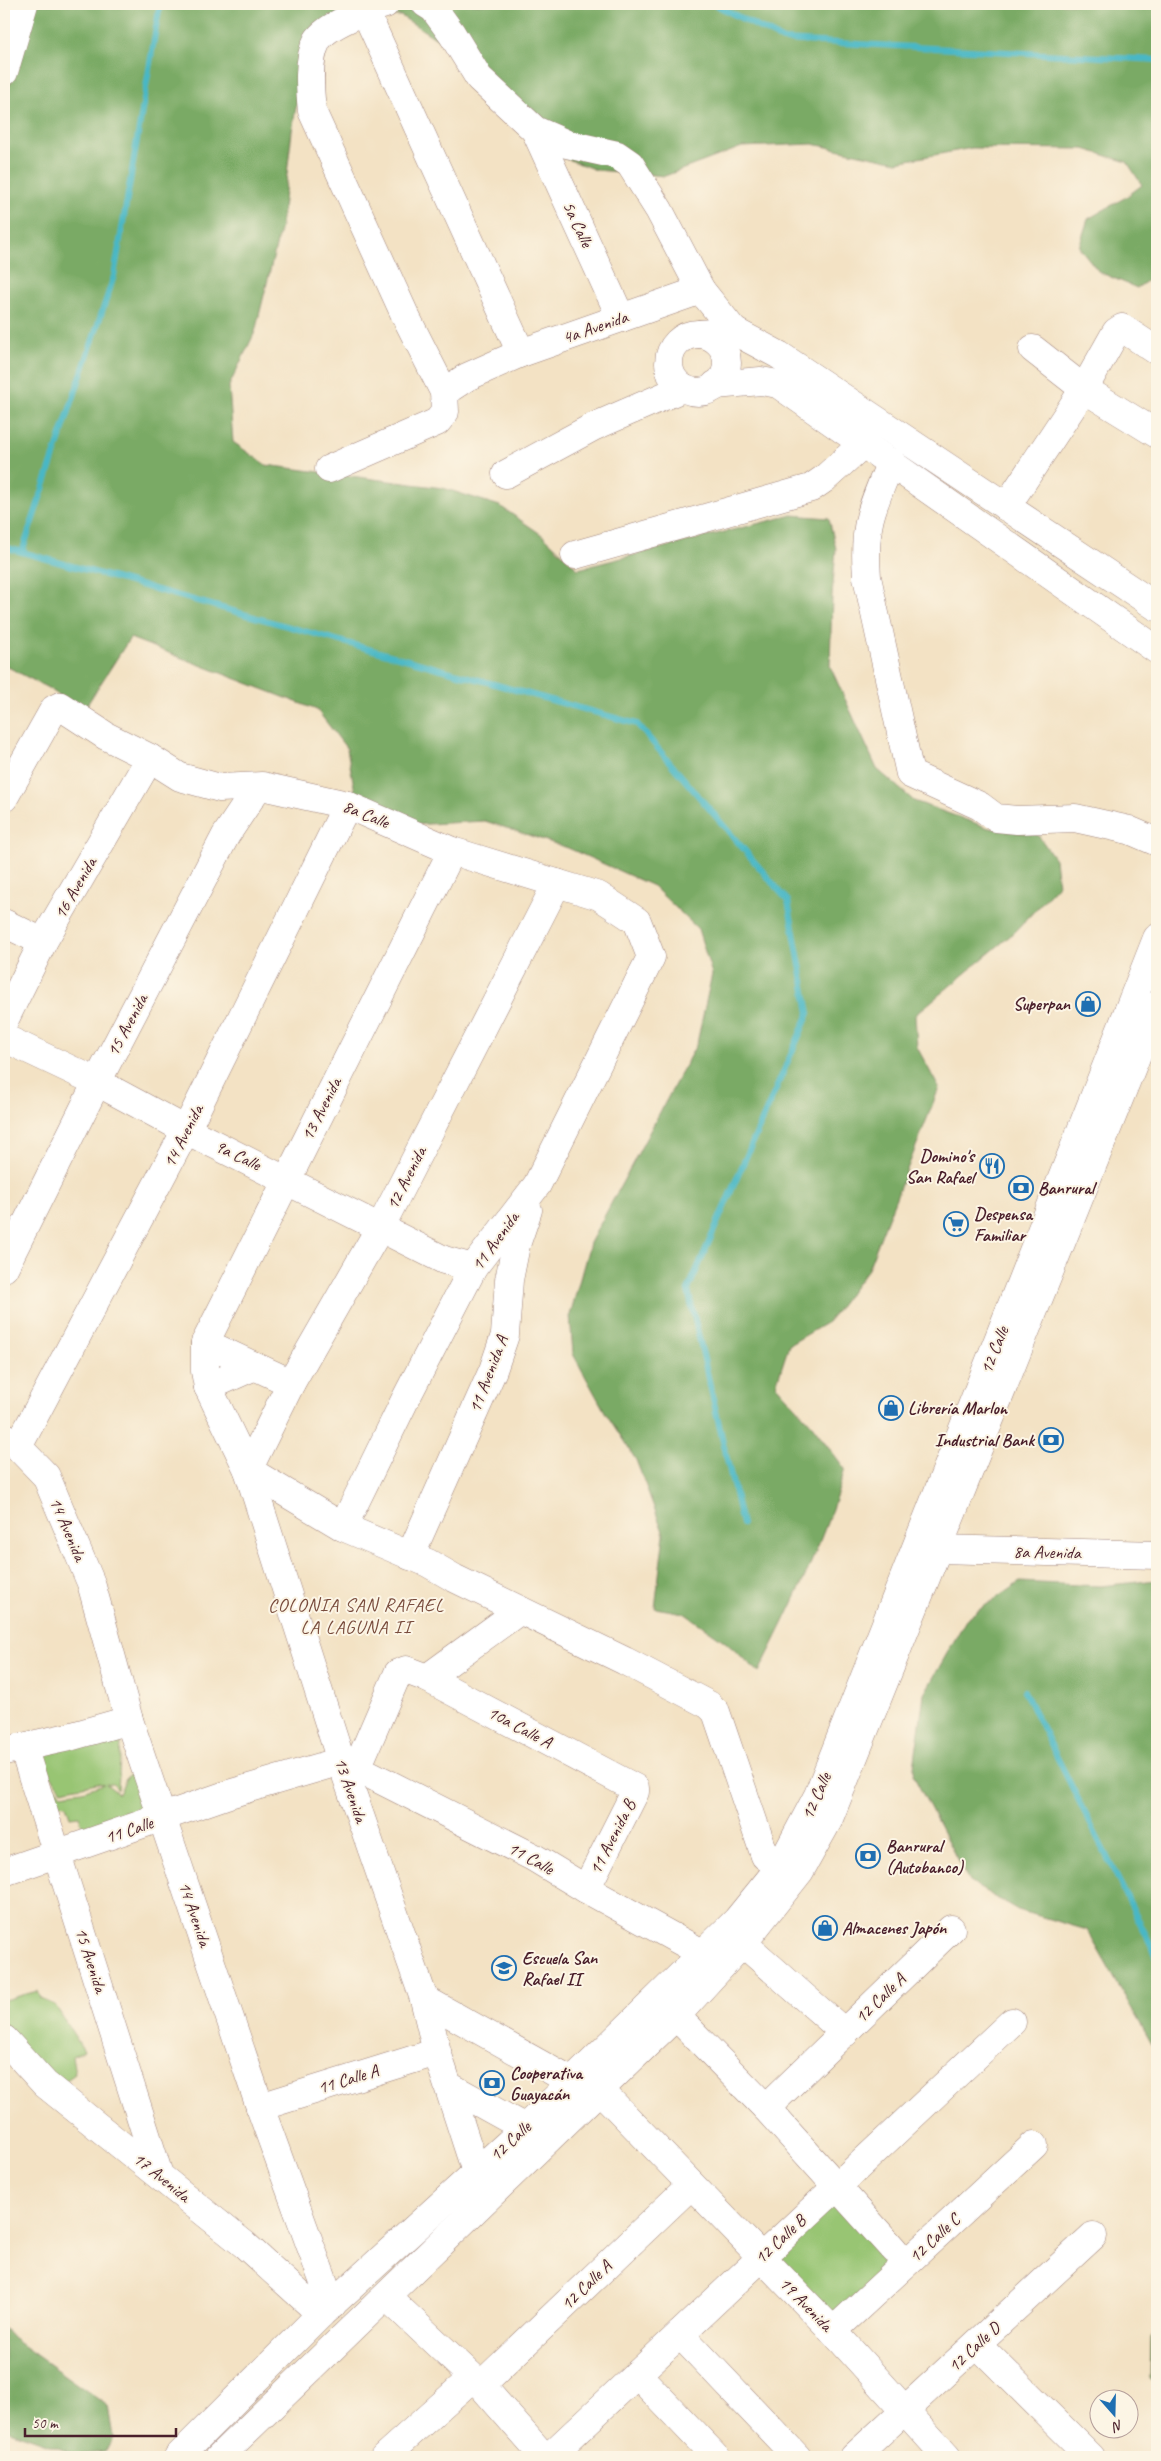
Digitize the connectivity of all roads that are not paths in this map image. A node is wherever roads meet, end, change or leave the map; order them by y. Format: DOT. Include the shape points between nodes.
graph roads {
  1 [pos="24,4"];
  2 [pos="426,4"];
  3 [pos="375,7"];
  4 [pos="4,72"];
  5 [pos="535,130"];
  6 [pos="701,290"];
  7 [pos="621,318"];
  8 [pos="734,331"];
  9 [pos="700,334"];
  10 [pos="1033,349"];
  11 [pos="1157,351"];
  12 [pos="521,353"];
  13 [pos="715,386"];
  14 [pos="683,388"];
  15 [pos="1084,390"];
  16 [pos="444,392"];
  17 [pos="1157,434"];
  18 [pos="864,443"];
  19 [pos="891,462"];
  20 [pos="329,469"];
  21 [pos="506,474"];
  22 [pos="1006,506"];
  23 [pos="575,555"];
  24 [pos="1153,597"];
  25 [pos="1157,650"];
  26 [pos="150,758"];
  27 [pos="258,787"];
  28 [pos="4,798"];
  29 [pos="347,805"];
  30 [pos="1157,842"];
  31 [pos="452,851"];
  32 [pos="557,883"];
  33 [pos="4,923"];
  34 [pos="1157,938"];
  35 [pos="43,942"];
  36 [pos="650,957"];
  37 [pos="1157,1005"];
  38 [pos="4,1021"];
  39 [pos="4,1038"];
  40 [pos="97,1082"];
  41 [pos="186,1130"];
  42 [pos="286,1179"];
  43 [pos="537,1185"];
  44 [pos="381,1226"];
  45 [pos="4,1268"];
  46 [pos="473,1268"];
  47 [pos="205,1343"];
  48 [pos="255,1366"];
  49 [pos="207,1379"];
  50 [pos="291,1383"];
  51 [pos="11,1442"];
  52 [pos="248,1470"];
  53 [pos="343,1527"];
  54 [pos="938,1549"];
  55 [pos="1157,1555"];
  56 [pos="410,1556"];
  57 [pos="519,1611"];
  58 [pos="417,1674"];
  59 [pos="129,1720"];
  60 [pos="13,1749"];
  61 [pos="349,1764"];
  62 [pos="632,1785"];
  63 [pos="163,1818"];
  64 [pos="58,1854"];
  65 [pos="780,1867"];
  66 [pos="4,1872"];
  67 [pos="586,1889"];
  68 [pos="951,1929"];
  69 [pos="743,1943"];
  70 [pos="702,1953"];
  71 [pos="424,2000"];
  72 [pos="676,2016"];
  73 [pos="1012,2022"];
  74 [pos="845,2033"];
  75 [pos="4,2039"];
  76 [pos="437,2052"];
  77 [pos="572,2082"];
  78 [pos="450,2086"];
  79 [pos="599,2089"];
  80 [pos="260,2106"];
  81 [pos="766,2108"];
  82 [pos="525,2128"];
  83 [pos="1034,2145"];
  84 [pos="476,2172"];
  85 [pos="159,2174"];
  86 [pos="692,2185"];
  87 [pos="837,2186"];
  88 [pos="494,2192"];
  89 [pos="1093,2236"];
  90 [pos="894,2250"];
  91 [pos="760,2258"];
  92 [pos="387,2296"];
  93 [pos="327,2310"];
  94 [pos="833,2331"];
  95 [pos="680,2334"];
  96 [pos="977,2344"];
  97 [pos="637,2374"];
  98 [pos="477,2381"];
  99 [pos="904,2412"];
  100 [pos="178,2457"];
  101 [pos="219,2457"];
  102 [pos="384,2457"];
  103 [pos="544,2457"];
  104 [pos="549,2457"];
  105 [pos="716,2457"];
  106 [pos="797,2457"];
  107 [pos="854,2457"];
  108 [pos="947,2457"];
  109 [pos="1091,2457"];
  1 -- 4 [label="street"];
  2 -- 5 [label="street, 5a Calle" via="443,21 479,78"];
  3 -- 12 [label="street"];
  3 -- 16 [label="street" via="322,34 316,41 311,76 313,118"];
  5 -- 6 [label="street, 5a Calle" via="567,144 618,155 630,164 659,210"];
  5 -- 7 [label="street, 5a Calle"];
  6 -- 7 [label="street, 4a Avenida"];
  6 -- 8 [label="street"];
  7 -- 12 [label="street, 4a Avenida"];
  8 -- 9 [label="street"];
  8 -- 22 [label="street" via="780,355"];
  9 -- 13 [label="street" via="714,339 724,351 725,372"];
  9 -- 14 [label="street" via="684,337 669,358 671,375"];
  10 -- 15 [label="street"];
  11 -- 15 [label="street" via="1122,328 1116,332"];
  12 -- 16 [label="street, 4a Avenida" via="467,377"];
  13 -- 14 [label="street" via="700,392"];
  13 -- 18 [label="street" via="761,380 778,384"];
  14 -- 21 [label="street" via="593,427"];
  15 -- 17 [label="street"];
  15 -- 22 [label="street"];
  16 -- 20 [label="street" via="445,412 437,422"];
  18 -- 19 [label="street"];
  18 -- 23 [label="street" via="811,488"];
  19 -- 25 [label="street"];
  19 -- 30 [label="street" via="869,515 865,548 867,577 910,774 980,806 996,818 1076,818 1128,830"];
  22 -- 24 [label="street"];
  26 -- 27 [label="street, 8a Calle" via="180,777 200,783 220,788"];
  26 -- 28 [label="street, 8a Calle" via="106,736 60,706 54,709"];
  26 -- 35 [label="street, 16 Avenida"];
  27 -- 29 [label="street, 8a Calle"];
  27 -- 40 [label="street, 15 Avenida" via="226,835"];
  29 -- 31 [label="street, 8a Calle"];
  29 -- 41 [label="street, 14 Avenida"];
  31 -- 32 [label="street, 8a Calle"];
  31 -- 42 [label="street, 13 Avenida"];
  32 -- 36 [label="street, 8a Calle" via="599,896 637,921"];
  32 -- 44 [label="street, 12 Avenida"];
  33 -- 35 [label="street"];
  34 -- 65 [label="street, 12 Calle" via="818,1795"];
  35 -- 38 [label="street, 16 Avenida"];
  36 -- 43 [label="street, 11 Avenida"];
  37 -- 54 [label="street, 12 Calle"];
  39 -- 40 [label="street, 9a Calle"];
  40 -- 41 [label="street, 9a Calle"];
  40 -- 45 [label="street, 15 Avenida"];
  41 -- 42 [label="street, 9a Calle"];
  41 -- 51 [label="street, 14 Avenida"];
  42 -- 44 [label="street, 9a Calle"];
  42 -- 47 [label="street, 13 Avenida"];
  43 -- 46 [label="street, 11 Avenida"];
  43 -- 56 [label="street, 11 Avenida A" via="516,1245 509,1280 505,1334 493,1370"];
  44 -- 46 [label="street, 9a Calle" via="444,1260"];
  44 -- 50 [label="street, 12 Avenida"];
  46 -- 53 [label="street, 11 Avenida"];
  47 -- 48 [label="street"];
  47 -- 49 [label="street, 13 Avenida"];
  48 -- 49 [label="street"];
  48 -- 50 [label="street"];
  49 -- 52 [label="street, 13 Avenida"];
  50 -- 52 [label="street, 12 Avenida"];
  51 -- 59 [label="street, 14 Avenida" via="46,1476 87,1574"];
  52 -- 53 [label="street"];
  52 -- 61 [label="street, 13 Avenida"];
  53 -- 56 [label="street"];
  54 -- 55 [label="street, 8a Avenida"];
  54 -- 69 [label="street, 12 Calle" via="828,1821 802,1868"];
  56 -- 57 [label="street"];
  57 -- 58 [label="street"];
  57 -- 65 [label="street" via="709,1705 716,1712 765,1856"];
  58 -- 61 [label="street" via="398,1673"];
  58 -- 62 [label="street, 10a Calle A"];
  59 -- 60 [label="street"];
  59 -- 63 [label="street, 14 Avenida"];
  60 -- 64 [label="street, 15 Avenida"];
  61 -- 63 [label="street, 11 Calle" via="229,1794"];
  61 -- 67 [label="street, 11 Calle" via="533,1857"];
  61 -- 71 [label="street, 13 Avenida"];
  62 -- 67 [label="street, 11 Avenida B" via="635,1792"];
  63 -- 64 [label="street, 11 Calle"];
  63 -- 80 [label="street, 14 Avenida"];
  64 -- 66 [label="street, 11 Calle"];
  64 -- 85 [label="street, 15 Avenida"];
  65 -- 70 [label="street, 12 Calle" via="737,1920"];
  67 -- 70 [label="street, 11 Calle"];
  68 -- 74 [label="street, 12 Calle A"];
  69 -- 72 [label="street, 12 Calle"];
  69 -- 74 [label="street"];
  70 -- 77 [label="street, 12 Calle"];
  71 -- 76 [label="street, 13 Avenida"];
  71 -- 77 [label="street"];
  72 -- 79 [label="street, 12 Calle"];
  72 -- 81 [label="street"];
  73 -- 87 [label="street, 12 Calle B"];
  74 -- 81 [label="street, 12 Calle A"];
  75 -- 85 [label="street, 17 Avenida" via="45,2084"];
  76 -- 78 [label="street, 13 Avenida"];
  76 -- 80 [label="street, 11 Calle A"];
  77 -- 82 [label="street, 12 Calle"];
  78 -- 82 [label="street"];
  78 -- 84 [label="street, 13 Avenida"];
  79 -- 86 [label="street, 19 Avenida"];
  79 -- 88 [label="street, 12 Calle"];
  80 -- 93 [label="street, 14 Avenida"];
  81 -- 87 [label="street"];
  82 -- 84 [label="street, 12 Calle"];
  83 -- 94 [label="street, 12 Calle C"];
  84 -- 88 [label="street, 13 Avenida"];
  84 -- 93 [label="street, 12 Calle"];
  85 -- 93 [label="street, 17 Avenida"];
  86 -- 91 [label="street, 19 Avenida"];
  86 -- 98 [label="street, 12 Calle A"];
  87 -- 90 [label="street"];
  87 -- 91 [label="street, 12 Calle B"];
  88 -- 92 [label="street, 12 Calle"];
  89 -- 96 [label="street, 12 Calle D"];
  91 -- 94 [label="street, 19 Avenida"];
  91 -- 95 [label="street, 12 Calle B"];
  92 -- 98 [label="street"];
  92 -- 101 [label="street, 12 Calle"];
  93 -- 100 [label="street, 12 Calle"];
  94 -- 99 [label="street, 19 Avenida"];
  95 -- 97 [label="street, 12 Calle B"];
  95 -- 106 [label="street"];
  96 -- 99 [label="street, 12 Calle D"];
  96 -- 109 [label="street"];
  97 -- 104 [label="street, 12 Calle B"];
  97 -- 105 [label="street"];
  98 -- 102 [label="street, 12 Calle A"];
  98 -- 103 [label="street"];
  99 -- 107 [label="street, 12 Calle D"];
  99 -- 108 [label="street, 19 Avenida"];
}
